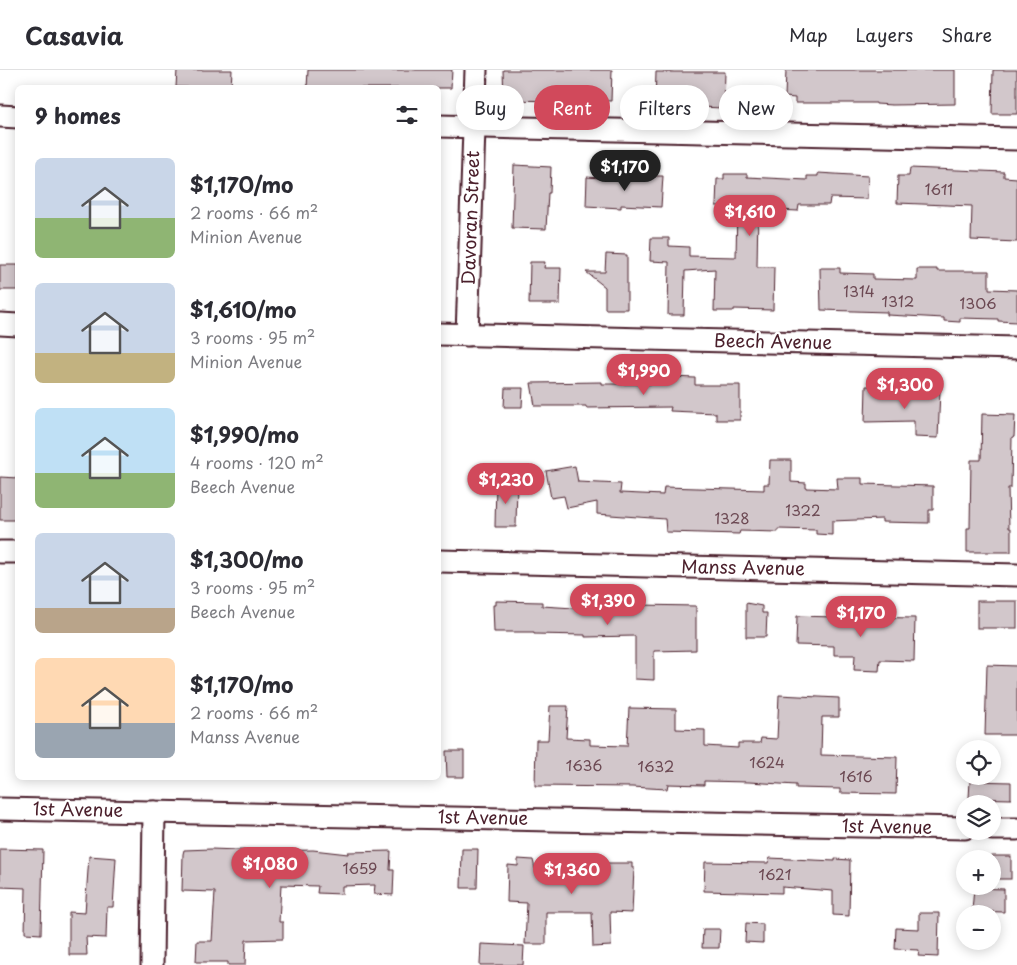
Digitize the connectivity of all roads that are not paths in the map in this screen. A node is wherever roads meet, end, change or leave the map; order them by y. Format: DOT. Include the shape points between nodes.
graph roads {
  1 [pos="476,70"];
  2 [pos="475,85"];
  3 [pos="0,116"];
  4 [pos="15,117"];
  5 [pos="441,126"];
  6 [pos="456,126"];
  7 [pos="524,128"];
  8 [pos="474,130"];
  9 [pos="1017,139"];
  10 [pos="0,324"];
  11 [pos="15,325"];
  12 [pos="441,334"];
  13 [pos="467,335"];
  14 [pos="1017,348"];
  15 [pos="0,552"];
  16 [pos="15,552"];
  17 [pos="441,561"];
  18 [pos="1017,575"];
  19 [pos="0,809"];
  20 [pos="154,812"];
  21 [pos="956,828"];
  22 [pos="1001,829"];
  23 [pos="1017,829"];
  24 [pos="152,965"];
  1 -- 2 [label="street, Davoran Street"];
  3 -- 4 [label="street"];
  5 -- 6 [label="street"];
  7 -- 9 [label="street"];
  8 -- 13 [label="street, Davoran Street"];
  10 -- 11 [label="street"];
  12 -- 13 [label="street, Beech Avenue"];
  13 -- 14 [label="street, Beech Avenue"];
  15 -- 16 [label="street"];
  17 -- 18 [label="street, Manss Avenue"];
  19 -- 20 [label="street, 1st Avenue"];
  20 -- 21 [label="street, 1st Avenue"];
  20 -- 24 [label="street"];
  22 -- 23 [label="street"];
}
